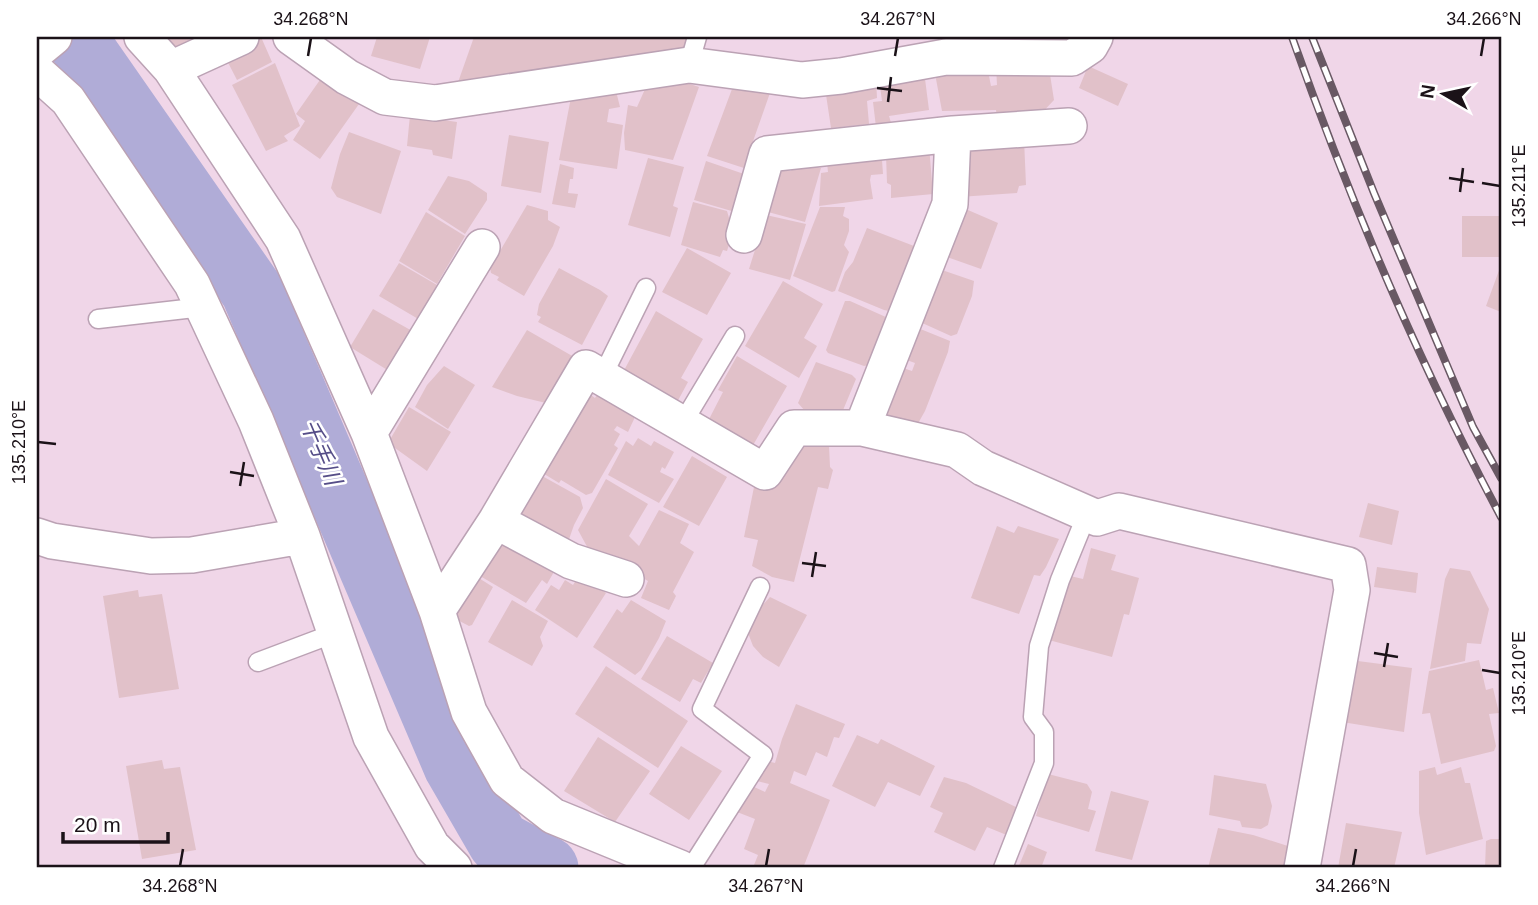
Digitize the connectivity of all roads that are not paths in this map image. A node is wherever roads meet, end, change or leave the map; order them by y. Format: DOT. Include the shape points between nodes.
graph roads {
  1 [pos="142,37"];
  2 [pos="241,37"];
  3 [pos="291,37"];
  4 [pos="1096,37"];
  5 [pos="693,51"];
  6 [pos="42,52"];
  7 [pos="171,69"];
  8 [pos="1069,126"];
  9 [pos="953,134"];
  10 [pos="744,235"];
  11 [pos="482,247"];
  12 [pos="646,288"];
  13 [pos="204,307"];
  14 [pos="98,319"];
  15 [pos="735,336"];
  16 [pos="602,377"];
  17 [pos="682,424"];
  18 [pos="862,428"];
  19 [pos="369,433"];
  20 [pos="1087,514"];
  21 [pos="496,521"];
  22 [pos="37,536"];
  23 [pos="302,536"];
  24 [pos="626,579"];
  25 [pos="760,587"];
  26 [pos="437,611"];
  27 [pos="335,633"];
  28 [pos="258,662"];
  29 [pos="454,868"];
  30 [pos="680,868"];
  31 [pos="691,868"];
  32 [pos="1003,868"];
  33 [pos="1302,868"];
  1 -- 7 [label="street"];
  2 -- 7 [label="street"];
  3 -- 5 [label="street" via="347,77 385,97 435,103"];
  4 -- 5 [label="street" via="1072,58 946,57 802,80"];
  6 -- 13 [label="street" via="68,100"];
  7 -- 19 [label="street" via="283,239"];
  8 -- 9 [label="street"];
  9 -- 10 [label="street" via="767,154"];
  9 -- 18 [label="street" via="950,204"];
  11 -- 19 [label="street"];
  12 -- 16 [label="lane"];
  13 -- 14 [label="lane"];
  13 -- 23 [label="street"];
  15 -- 17 [label="lane"];
  16 -- 17 [label="street"];
  16 -- 21 [label="street" via="586,368"];
  17 -- 18 [label="street" via="765,472 794,428"];
  18 -- 20 [label="street" via="957,450 982,468"];
  19 -- 26 [label="street"];
  20 -- 32 [label="lane" via="1039,646 1033,717 1044,732 1044,763"];
  20 -- 33 [label="street" via="1097,518 1119,510 1348,565 1352,590"];
  21 -- 24 [label="street" via="571,561"];
  21 -- 26 [label="street"];
  22 -- 23 [label="street" via="151,556 192,555"];
  23 -- 27 [label="street"];
  25 -- 31 [label="lane" via="702,709 763,755"];
  26 -- 30 [label="street" via="469,712 507,780 553,816"];
  27 -- 28 [label="lane"];
  27 -- 29 [label="street" via="371,737 432,846"];
}
